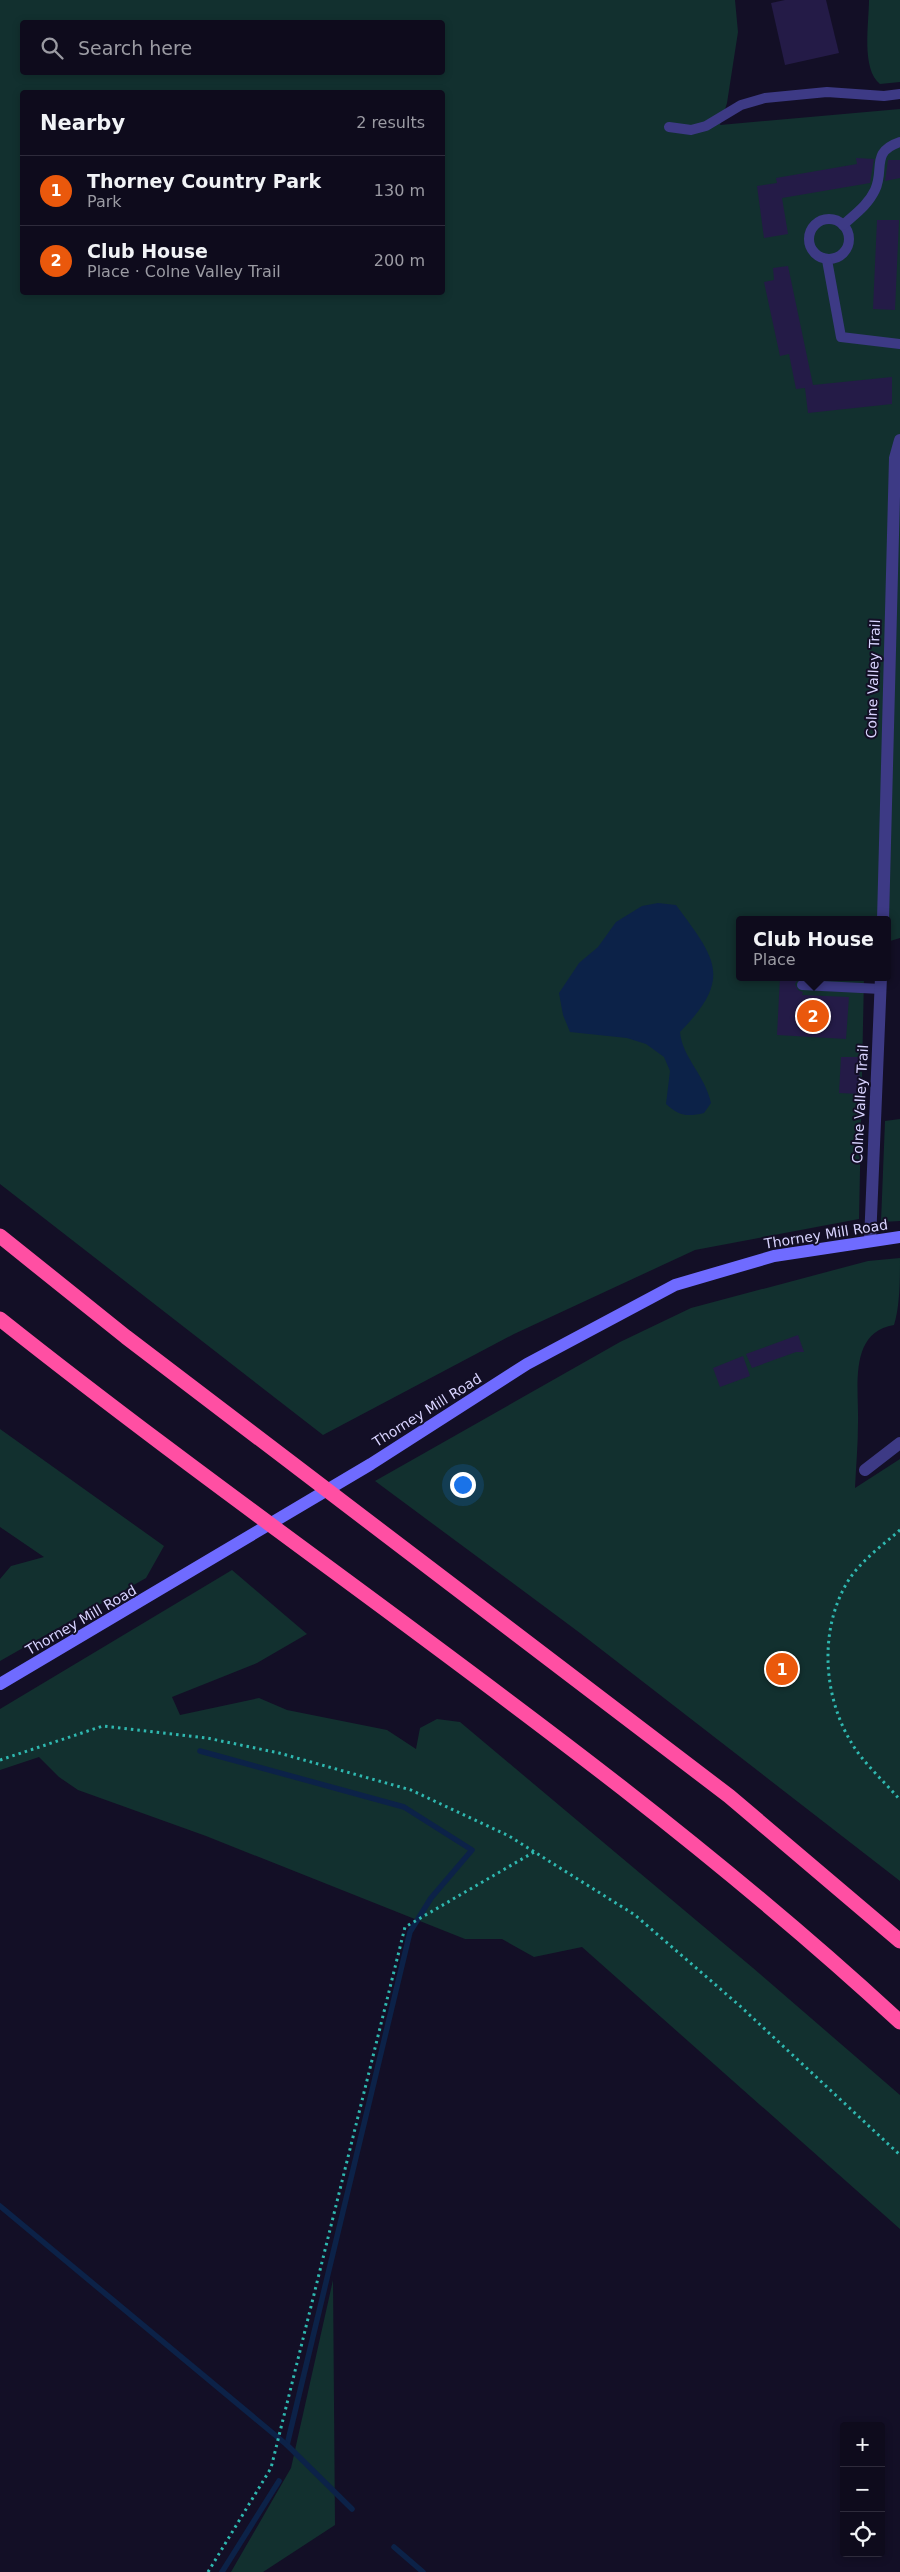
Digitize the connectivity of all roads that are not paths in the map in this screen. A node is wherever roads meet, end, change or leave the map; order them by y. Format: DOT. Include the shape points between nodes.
graph roads {
  1 [pos="900,94"];
  2 [pos="670,127"];
  3 [pos="900,142"];
  4 [pos="843,225"];
  5 [pos="827,260"];
  6 [pos="900,344"];
  7 [pos="900,440"];
  8 [pos="883,916"];
  9 [pos="881,983"];
  10 [pos="802,985"];
  11 [pos="0,1236"];
  12 [pos="869,1237"];
  13 [pos="900,1237"];
  14 [pos="0,1319"];
  15 [pos="900,1443"];
  16 [pos="865,1470"];
  17 [pos="0,1684"];
  18 [pos="900,1941"];
  19 [pos="900,2022"];
  1 -- 2 [label="lane" via="827,92 764,98 741,105 706,126 692,130"];
  3 -- 4 [label="lane" via="881,155 874,191 864,206"];
  4 -- 5 [label="lane" via="849,238 846,251"];
  4 -- 5 [label="lane" via="826,219 811,229 810,249"];
  5 -- 6 [label="lane" via="841,337"];
  7 -- 8 [label="street, Colne Valley Trail" via="895,458"];
  9 -- 10 [label="lane"];
  9 -- 12 [label="street, Colne Valley Trail"];
  11 -- 18 [label="highway" via="134,1343 729,1796"];
  12 -- 13 [label="street, Thorney Mill Road"];
  12 -- 17 [label="street, Thorney Mill Road" via="774,1256 676,1285 527,1364 371,1464"];
  14 -- 19 [label="highway" via="617,1784 789,1923"];
  15 -- 16 [label="street"];
}
